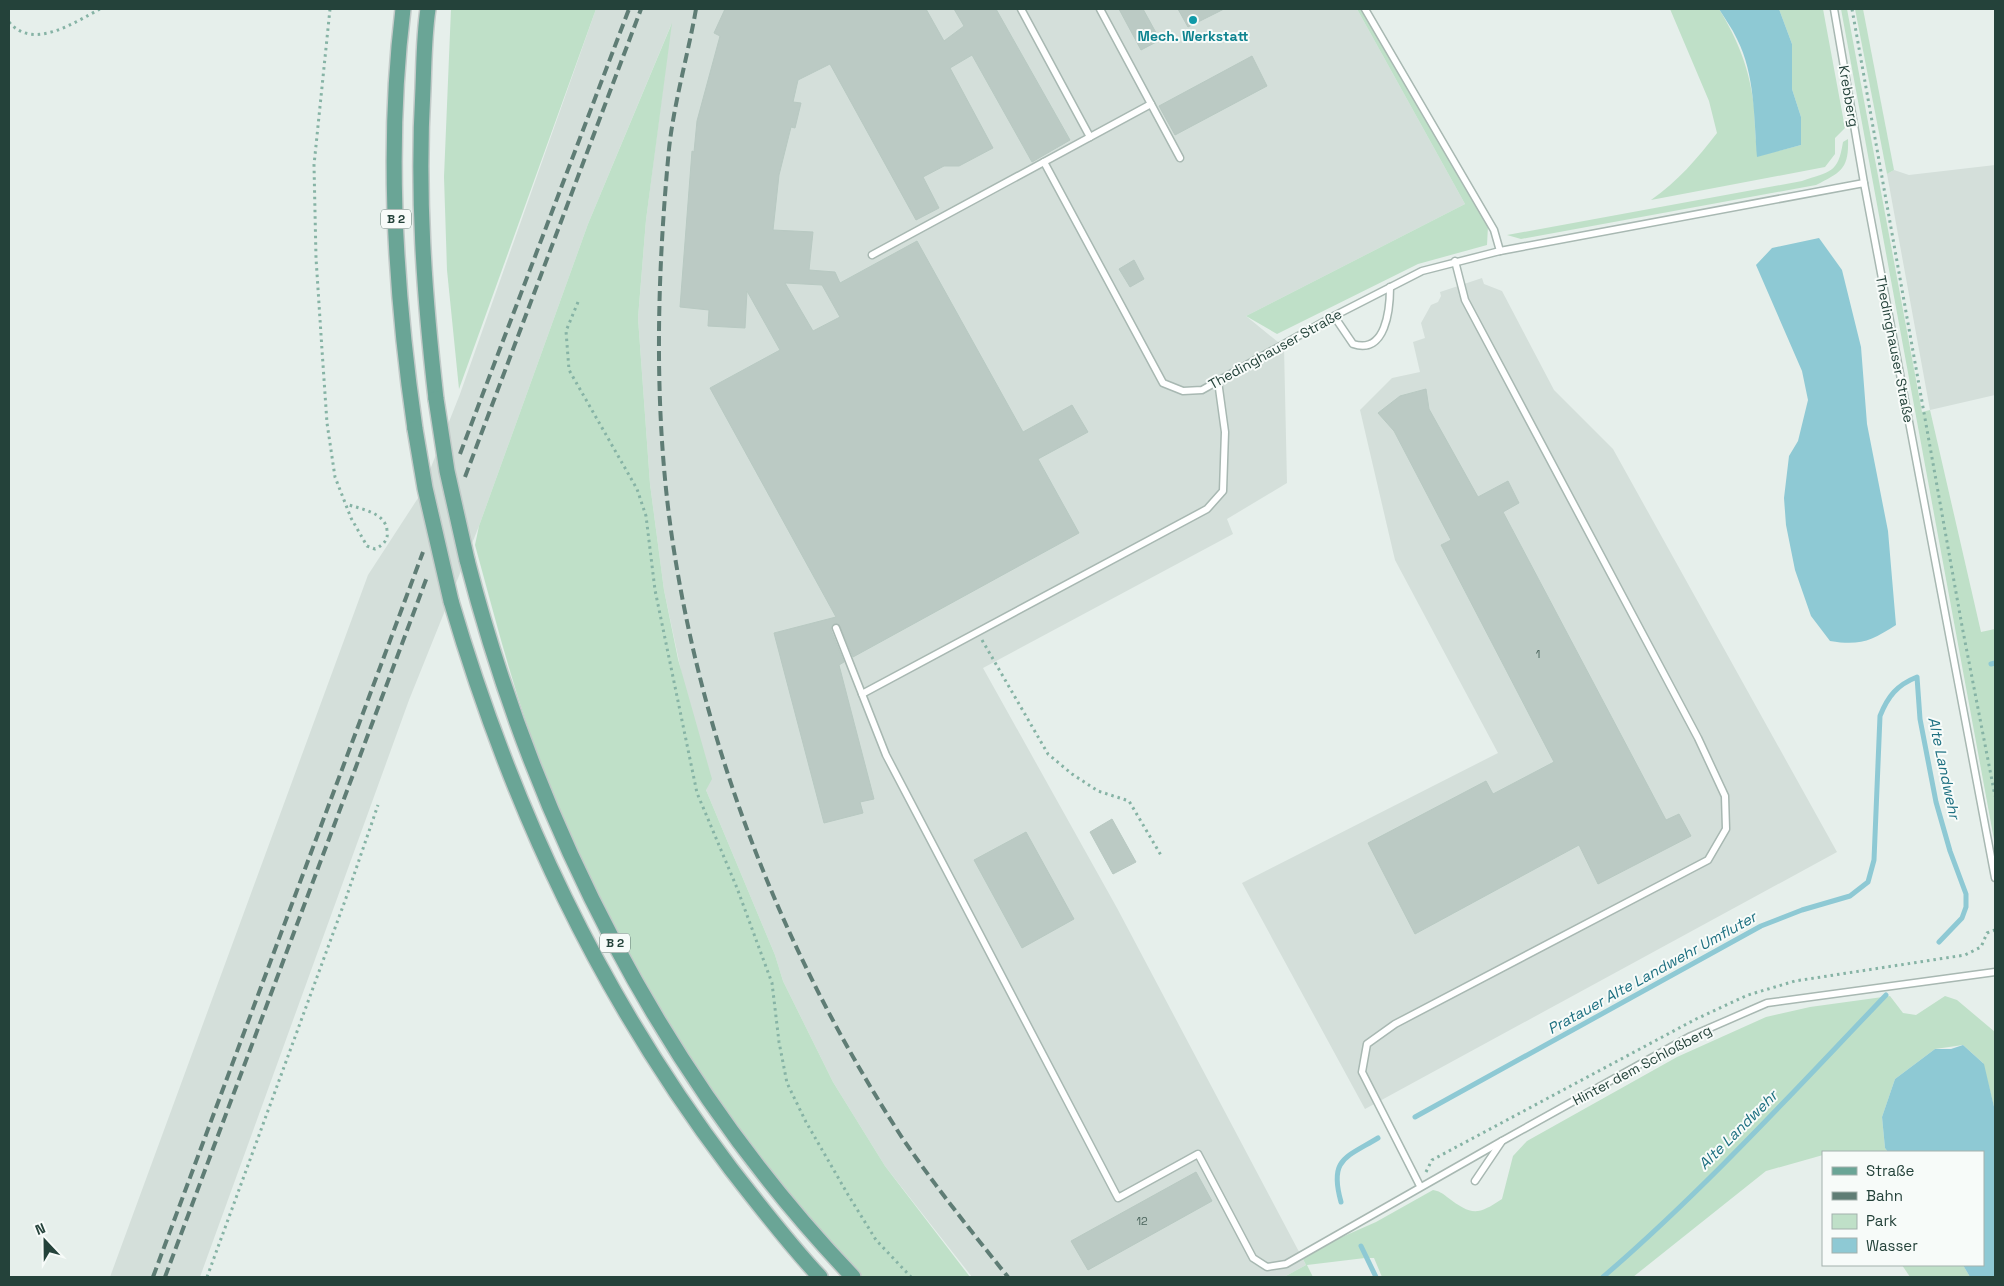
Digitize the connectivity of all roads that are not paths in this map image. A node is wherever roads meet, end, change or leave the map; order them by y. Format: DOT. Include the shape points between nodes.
graph roads {
  1 [pos="403,9"];
  2 [pos="428,9"];
  3 [pos="1021,9"];
  4 [pos="1100,9"];
  5 [pos="1364,9"];
  6 [pos="1834,9"];
  7 [pos="1150,104"];
  8 [pos="1090,137"];
  9 [pos="1180,158"];
  10 [pos="1044,162"];
  11 [pos="1864,183"];
  12 [pos="1500,251"];
  13 [pos="872,255"];
  14 [pos="1455,261"];
  15 [pos="1390,287"];
  16 [pos="1334,316"];
  17 [pos="1218,380"];
  18 [pos="836,628"];
  19 [pos="862,694"];
  20 [pos="1995,878"];
  21 [pos="1995,972"];
  22 [pos="1502,1141"];
  23 [pos="1475,1181"];
  24 [pos="1420,1186"];
  25 [pos="820,1277"];
  26 [pos="852,1277"];
  1 -- 25 [label="main road, B 2, bridge" via="396,115 395,212 399,278 415,429 427,496 451,601 472,671 532,832 578,928 614,993 695,1119 787,1242"];
  2 -- 26 [label="main road, B 2, bridge" via="420,144 423,278 447,471 467,560 497,666 550,811 600,916 640,989 705,1092 752,1157"];
  3 -- 8 [label="lane"];
  4 -- 7 [label="lane"];
  5 -- 12 [label="lane" via="1494,230"];
  6 -- 11 [label="lane, Krebberg"];
  7 -- 8 [label="lane"];
  7 -- 9 [label="lane"];
  8 -- 10 [label="lane"];
  10 -- 13 [label="lane"];
  10 -- 17 [label="lane, Thedinghauser Straße" via="1162,384 1183,391 1202,390"];
  11 -- 12 [label="lane, Thedinghauser Straße"];
  11 -- 20 [label="lane, Thedinghauser Straße"];
  12 -- 14 [label="lane, Thedinghauser Straße"];
  14 -- 15 [label="lane, Thedinghauser Straße" via="1422,271"];
  14 -- 24 [label="lane" via="1465,300 1698,738 1725,796 1726,829 1708,860 1395,1024 1367,1044 1362,1072"];
  15 -- 16 [label="lane, Thedinghauser Straße"];
  15 -- 16 [label="lane" via="1387,321 1372,344 1353,344"];
  16 -- 17 [label="lane, Thedinghauser Straße"];
  17 -- 19 [label="lane" via="1225,432 1224,483 1223,491 1207,509"];
  18 -- 19 [label="lane"];
  19 -- 24 [label="lane, Hinter dem Schloßberg" via="886,755 1118,1198 1198,1154 1253,1258 1267,1267 1286,1264"];
  21 -- 22 [label="lane, Hinter dem Schloßberg" via="1767,1004 1689,1037"];
  22 -- 23 [label="lane, Hinter dem Schloßberg"];
  22 -- 24 [label="lane, Hinter dem Schloßberg"];
}
